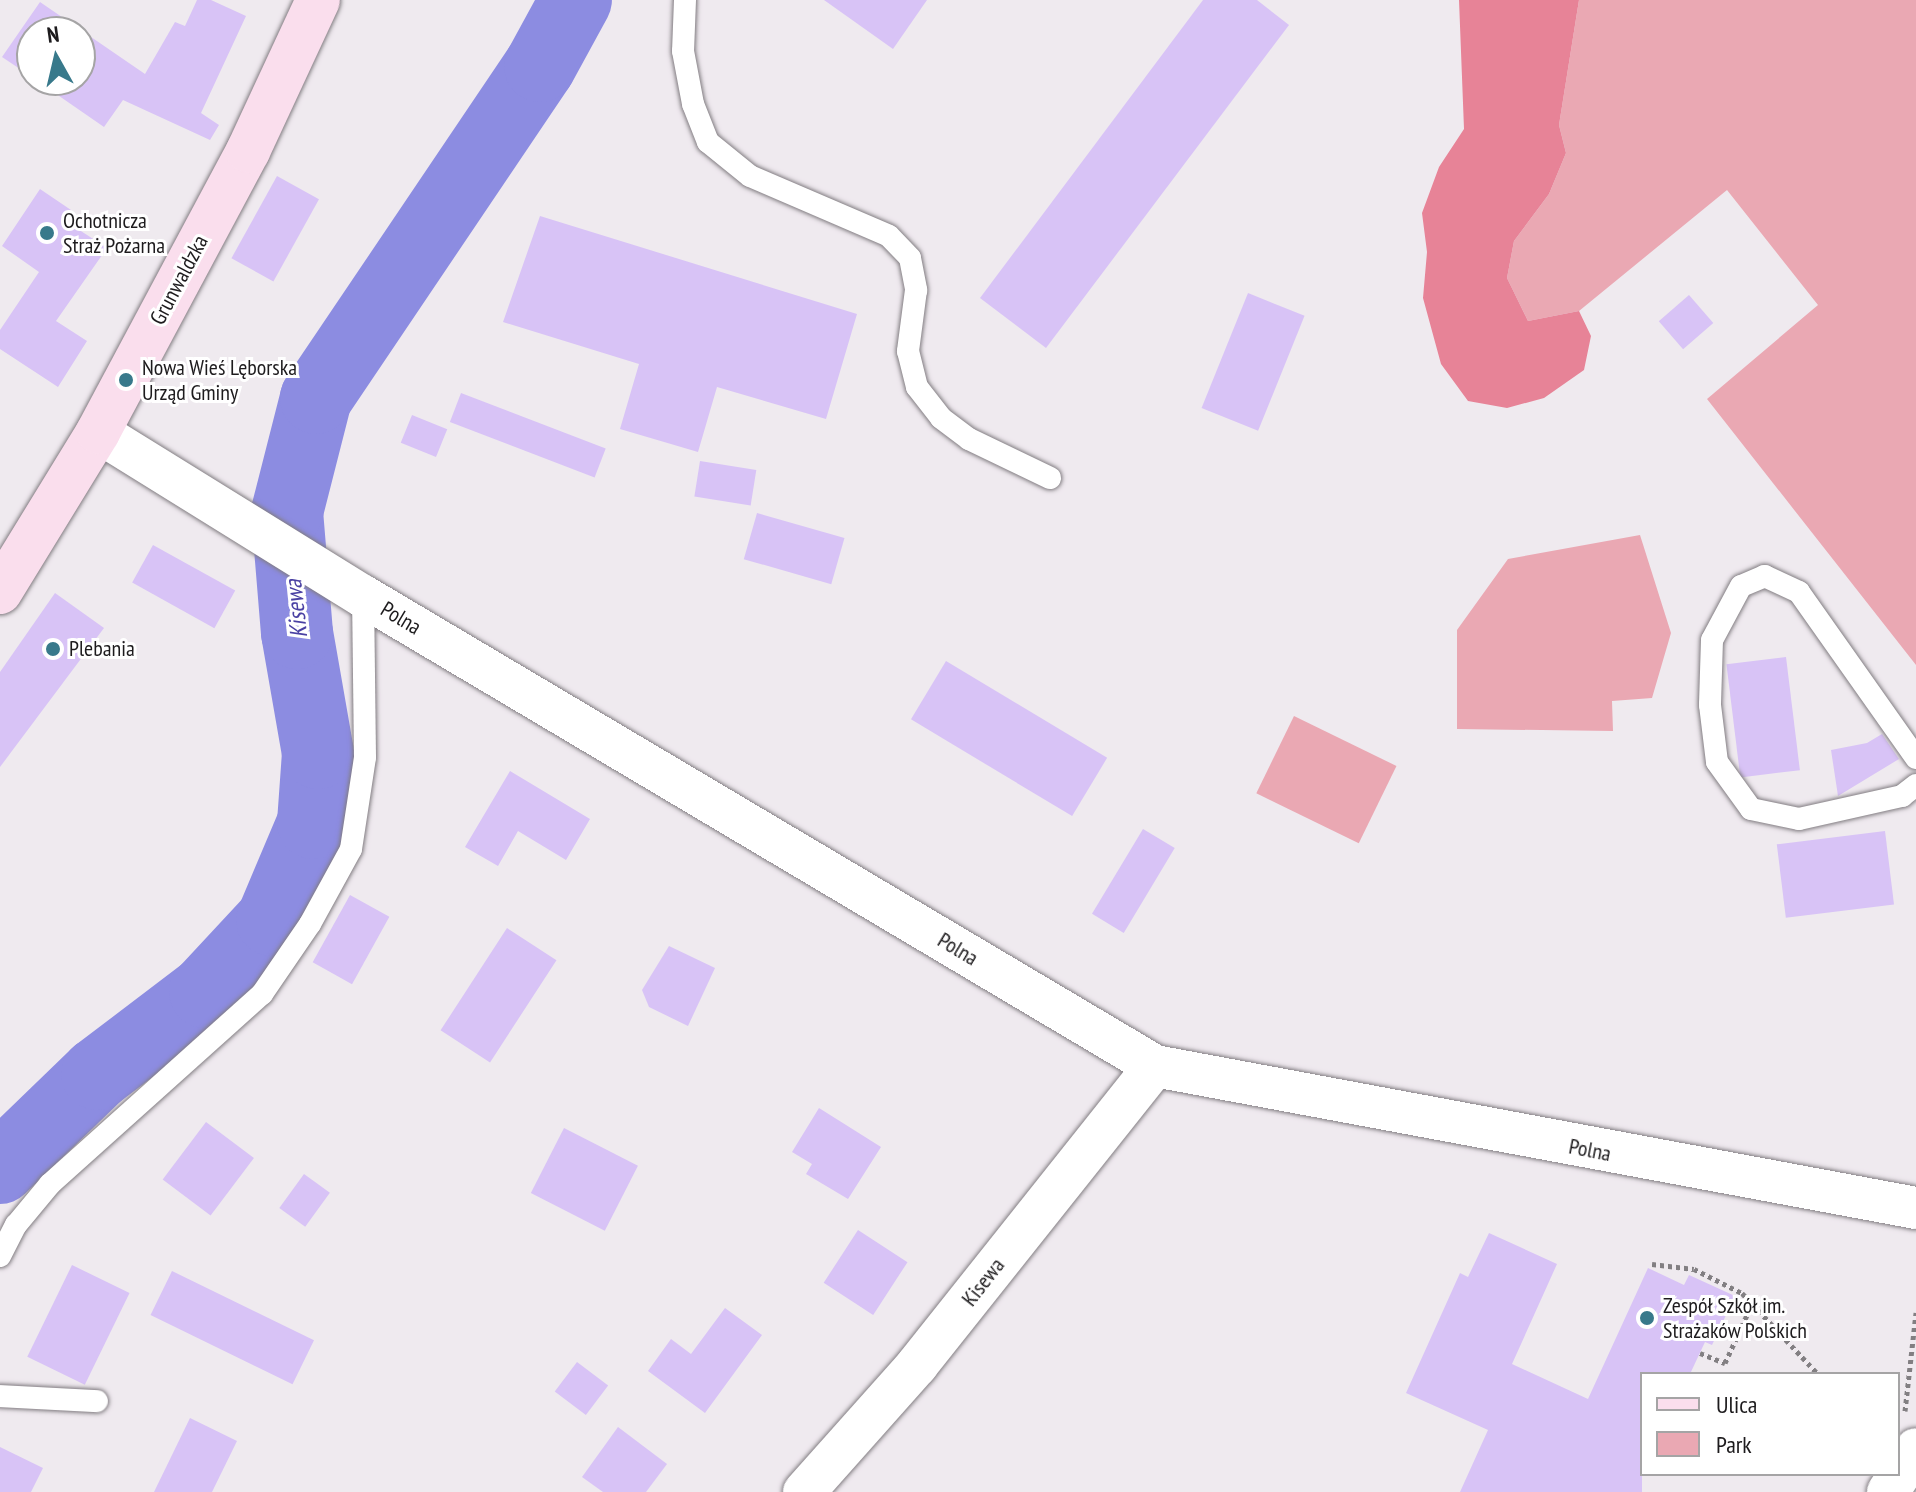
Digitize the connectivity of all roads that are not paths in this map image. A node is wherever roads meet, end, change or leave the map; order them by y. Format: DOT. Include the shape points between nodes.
graph roads {
  1 [pos="318,0"];
  2 [pos="685,0"];
  3 [pos="98,432"];
  4 [pos="1050,478"];
  5 [pos="0,592"];
  6 [pos="363,596"];
  7 [pos="1916,758"];
  8 [pos="1916,785"];
  9 [pos="1155,1066"];
  10 [pos="1916,1208"];
  11 [pos="0,1256"];
  12 [pos="0,1396"];
  13 [pos="97,1401"];
  14 [pos="804,1492"];
  1 -- 3 [label="main road, Grunwaldzka" via="248,151"];
  2 -- 4 [label="lane" via="683,51 693,104 708,142 759,181 889,236 910,258 916,290 908,351 917,387 941,418 969,439"];
  3 -- 5 [label="main road, Grunwaldzka"];
  3 -- 6 [label="street, Polna"];
  6 -- 9 [label="street, Polna"];
  6 -- 11 [label="lane" via="365,757 351,849 310,924 262,994 50,1184 16,1225"];
  7 -- 8 [label="lane" via="1799,592 1765,576 1741,586 1712,640 1710,705 1717,762 1751,809 1799,819 1902,796"];
  9 -- 10 [label="street, Polna"];
  9 -- 14 [label="street, Kisewa" via="917,1365"];
  12 -- 13 [label="lane"];
}
